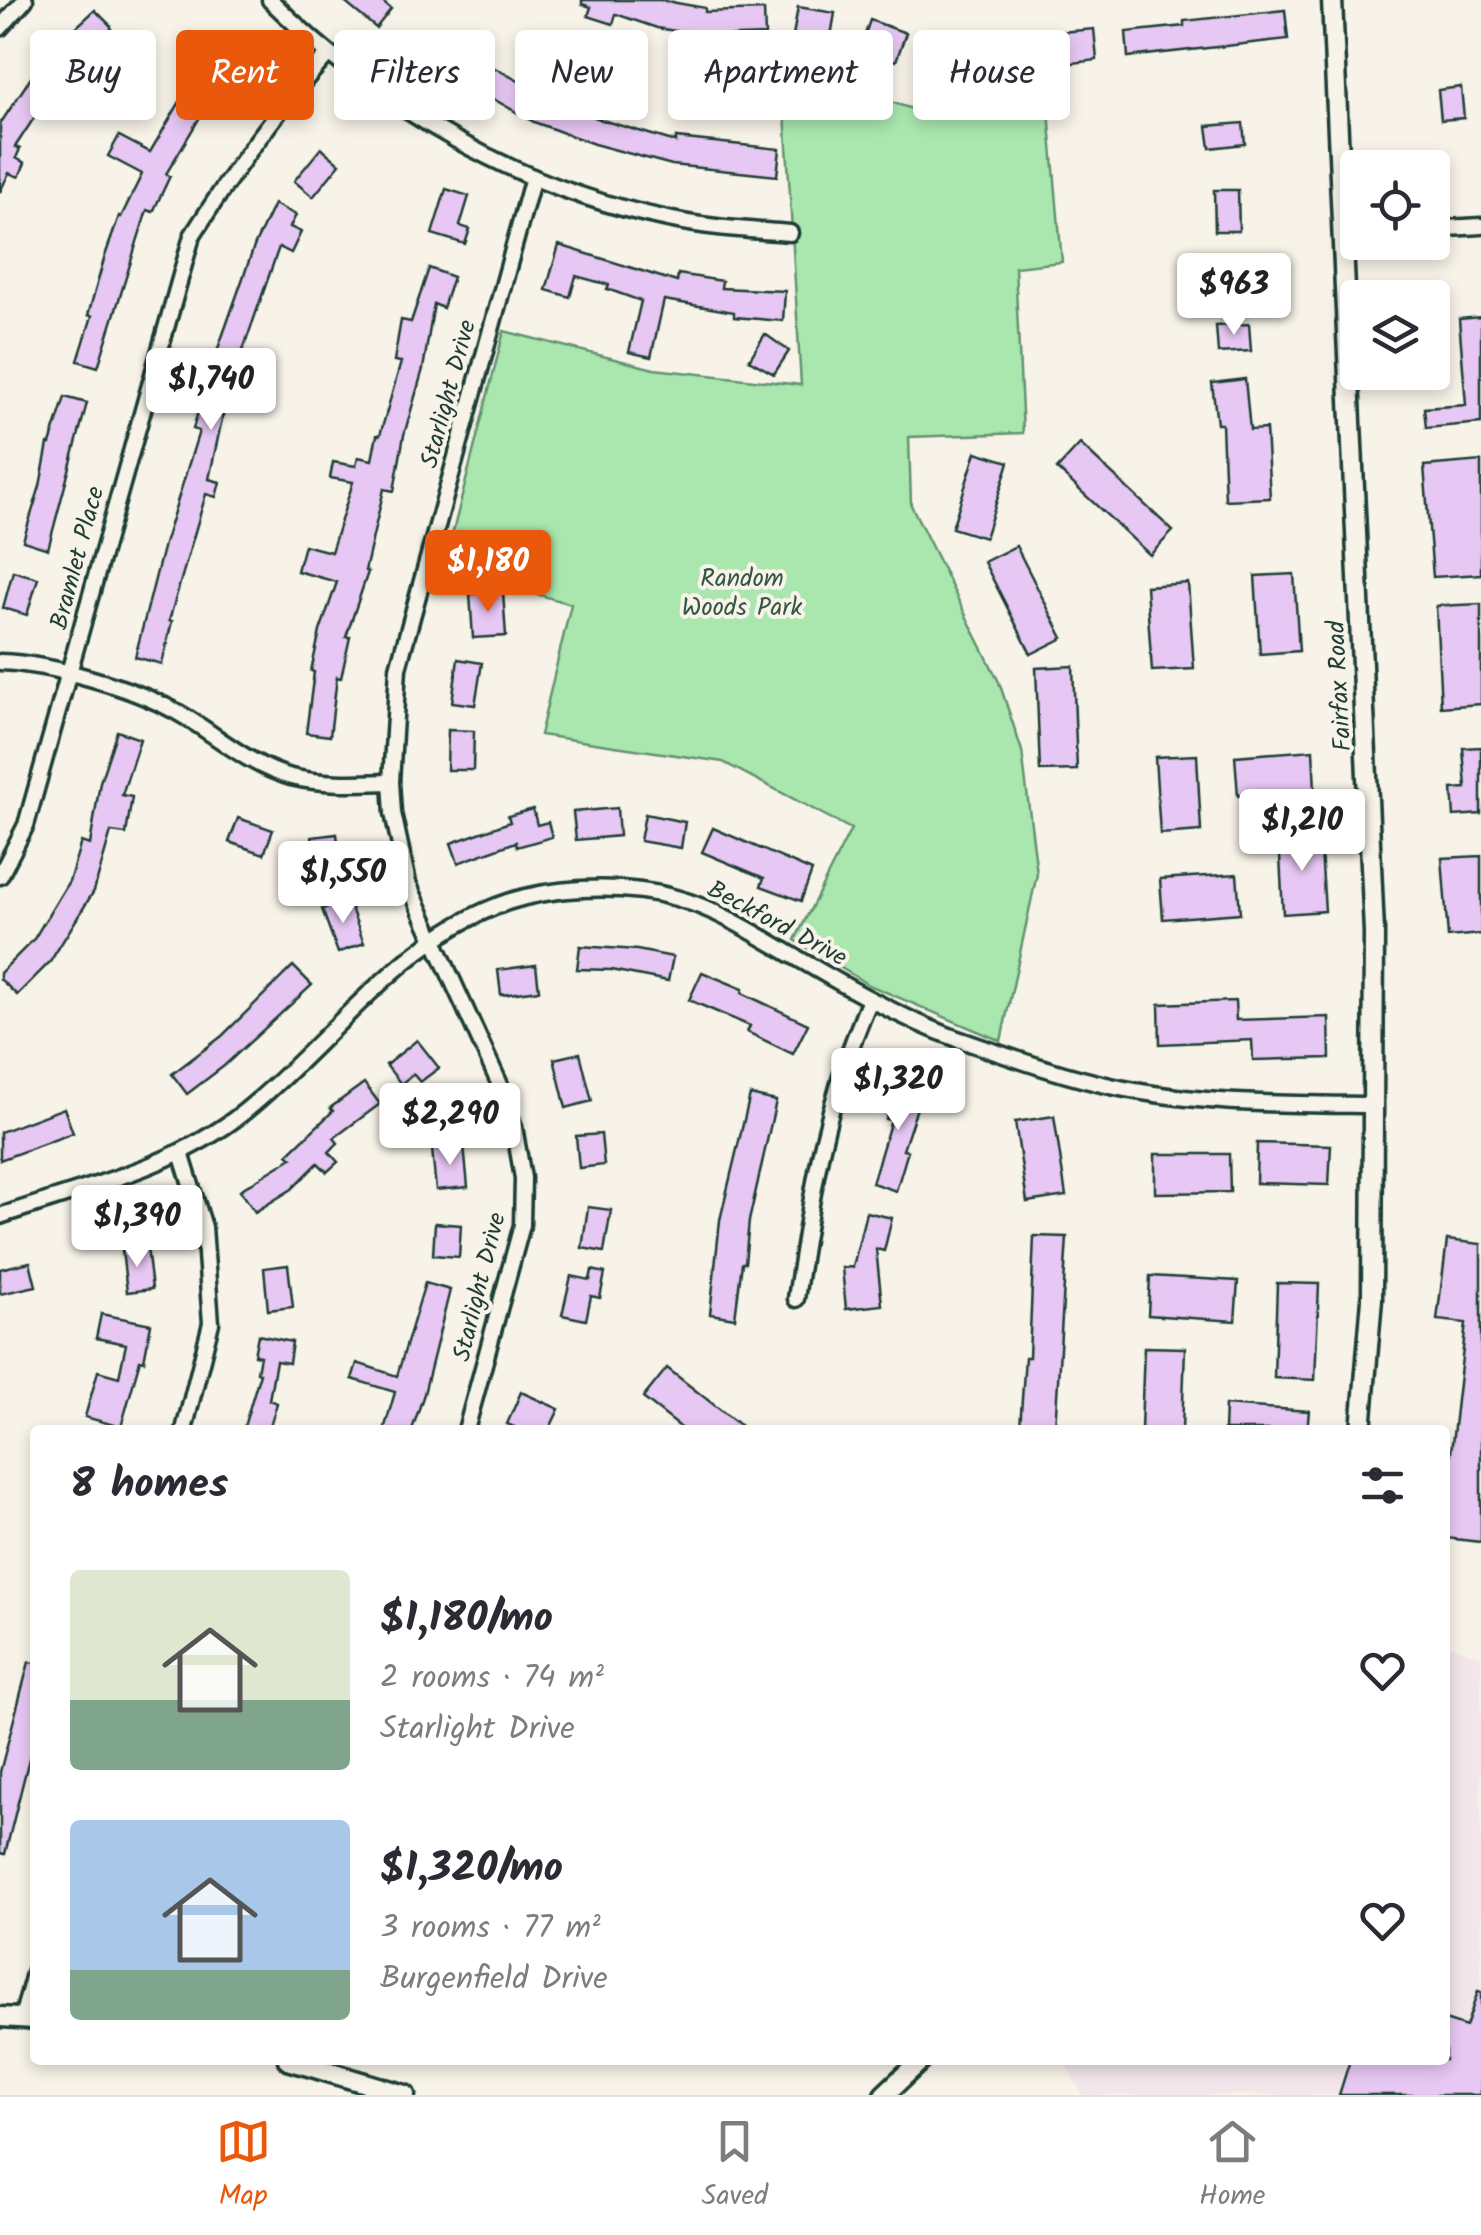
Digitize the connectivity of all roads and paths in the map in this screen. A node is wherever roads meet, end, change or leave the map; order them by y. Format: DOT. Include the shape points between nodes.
graph roads {
  1 [pos="25,0"];
  2 [pos="270,0"];
  3 [pos="1332,0"];
  4 [pos="0,28"];
  5 [pos="328,54"];
  6 [pos="1343,150"];
  7 [pos="533,177"];
  8 [pos="1481,226"];
  9 [pos="1450,228"];
  10 [pos="790,233"];
  11 [pos="1351,260"];
  12 [pos="0,662"];
  13 [pos="70,672"];
  14 [pos="391,782"];
  15 [pos="0,876"];
  16 [pos="433,938"];
  17 [pos="870,1000"];
  18 [pos="1373,1105"];
  19 [pos="181,1153"];
  20 [pos="0,1216"];
  21 [pos="796,1299"];
  22 [pos="185,1425"];
  23 [pos="467,1425"];
  24 [pos="1361,1425"];
  25 [pos="0,2016"];
  26 [pos="28,2018"];
  27 [pos="305,2065"];
  28 [pos="916,2065"];
  29 [pos="405,2095"];
  30 [pos="884,2095"];
  1 -- 4 [label="street"];
  2 -- 5 [label="street"];
  3 -- 6 [label="street, Fairfax Road"];
  5 -- 7 [label="street" via="416,119"];
  5 -- 13 [label="street, Bramlet Place" via="277,110 192,236"];
  7 -- 10 [label="street" via="670,220"];
  7 -- 14 [label="street, Starlight Drive" via="398,668"];
  8 -- 9 [label="street"];
  11 -- 18 [label="street, Fairfax Road" via="1372,843"];
  12 -- 13 [label="street"];
  13 -- 14 [label="street" via="178,712 214,739 290,776"];
  13 -- 15 [label="street, Bramlet Place" via="26,824"];
  14 -- 16 [label="street, Starlight Drive" via="408,883"];
  16 -- 17 [label="street, Beckford Drive" via="525,897 636,891 676,897 717,914"];
  16 -- 19 [label="street, Beckford Drive" via="242,1114"];
  16 -- 23 [label="street, Starlight Drive" via="500,1087 524,1178 522,1225"];
  17 -- 18 [label="street, Beckford Drive" via="952,1036 1110,1086 1218,1102"];
  17 -- 21 [label="street" via="818,1156"];
  18 -- 24 [label="street, Fairfax Road" via="1372,1299"];
  19 -- 20 [label="street, Beckford Drive"];
  19 -- 22 [label="street" via="204,1227 210,1308"];
  25 -- 26 [label="street"];
  27 -- 29 [label="street"];
  28 -- 30 [label="street"];
}
